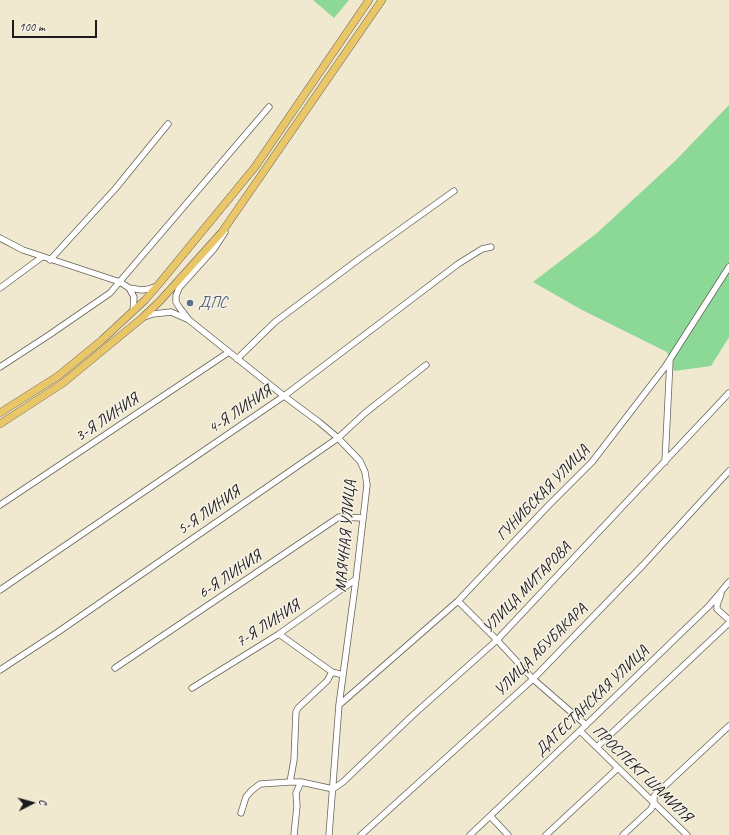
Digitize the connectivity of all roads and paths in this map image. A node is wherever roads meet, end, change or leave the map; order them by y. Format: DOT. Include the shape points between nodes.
graph roads {
  1 [pos="369,0"];
  2 [pos="382,0"];
  3 [pos="269,107"];
  4 [pos="168,124"];
  5 [pos="454,191"];
  6 [pos="232,218"];
  7 [pos="0,238"];
  8 [pos="491,247"];
  9 [pos="42,257"];
  10 [pos="50,260"];
  11 [pos="729,267"];
  12 [pos="120,282"];
  13 [pos="158,286"];
  14 [pos="0,288"];
  15 [pos="129,288"];
  16 [pos="133,311"];
  17 [pos="142,318"];
  18 [pos="189,320"];
  19 [pos="229,352"];
  20 [pos="237,359"];
  21 [pos="670,360"];
  22 [pos="426,365"];
  23 [pos="0,367"];
  24 [pos="729,393"];
  25 [pos="284,396"];
  26 [pos="0,413"];
  27 [pos="0,424"];
  28 [pos="338,438"];
  29 [pos="665,462"];
  30 [pos="729,471"];
  31 [pos="0,505"];
  32 [pos="363,518"];
  33 [pos="356,579"];
  34 [pos="727,584"];
  35 [pos="0,590"];
  36 [pos="458,601"];
  37 [pos="729,620"];
  38 [pos="729,623"];
  39 [pos="279,634"];
  40 [pos="497,640"];
  41 [pos="115,668"];
  42 [pos="0,670"];
  43 [pos="332,672"];
  44 [pos="343,675"];
  45 [pos="534,679"];
  46 [pos="192,688"];
  47 [pos="339,705"];
  48 [pos="586,725"];
  49 [pos="729,726"];
  50 [pos="580,731"];
  51 [pos="597,747"];
  52 [pos="618,768"];
  53 [pos="290,782"];
  54 [pos="300,782"];
  55 [pos="333,789"];
  56 [pos="654,803"];
  57 [pos="241,813"];
  58 [pos="490,816"];
  59 [pos="294,835"];
  60 [pos="329,835"];
  61 [pos="361,835"];
  62 [pos="470,835"];
  63 [pos="508,835"];
  64 [pos="546,835"];
  65 [pos="623,835"];
  66 [pos="687,835"];
  1 -- 13 [label="main road" via="255,167"];
  2 -- 6 [label="main road"];
  3 -- 12 [label="street"];
  4 -- 10 [label="street" via="115,189"];
  5 -- 20 [label="street" via="275,322"];
  6 -- 17 [label="main road" via="214,242"];
  6 -- 18 [label="street" via="220,240 176,296 176,302"];
  7 -- 9 [label="street"];
  8 -- 25 [label="street, 4-Я ЛИНИЯ" via="482,249 458,264"];
  9 -- 10 [label="street"];
  9 -- 14 [label="street"];
  10 -- 12 [label="street"];
  11 -- 21 [label="street, ГУНИБСКАЯ УЛИЦА"];
  12 -- 15 [label="street"];
  12 -- 23 [label="street" via="110,293"];
  13 -- 15 [label="street" via="142,290"];
  13 -- 16 [label="main road"];
  15 -- 16 [label="street" via="134,297"];
  16 -- 26 [label="main road" via="58,376"];
  17 -- 18 [label="street" via="171,312"];
  17 -- 27 [label="main road" via="63,384"];
  18 -- 19 [label="street, МАЯЧНАЯ УЛИЦА"];
  19 -- 20 [label="street, МАЯЧНАЯ УЛИЦА"];
  19 -- 31 [label="street, 3-Я ЛИНИЯ"];
  20 -- 25 [label="street, МАЯЧНАЯ УЛИЦА"];
  21 -- 29 [label="street"];
  21 -- 36 [label="street, ГУНИБСКАЯ УЛИЦА" via="592,462"];
  22 -- 28 [label="street, 5-Я ЛИНИЯ" via="365,413"];
  24 -- 29 [label="street, УЛИЦА МИТАРОВА"];
  25 -- 28 [label="street, МАЯЧНАЯ УЛИЦА"];
  25 -- 35 [label="street, 4-Я ЛИНИЯ"];
  28 -- 32 [label="street, МАЯЧНАЯ УЛИЦА" via="360,461 365,472 367,485"];
  28 -- 42 [label="street, 5-Я ЛИНИЯ"];
  29 -- 40 [label="street, УЛИЦА МИТАРОВА"];
  30 -- 45 [label="street, УЛИЦА АБУБАКАРА"];
  32 -- 33 [label="street, МАЯЧНАЯ УЛИЦА"];
  32 -- 41 [label="street, 6-Я ЛИНИЯ" via="339,517"];
  33 -- 39 [label="street, 7-Я ЛИНИЯ"];
  33 -- 44 [label="street, МАЯЧНАЯ УЛИЦА"];
  34 -- 37 [label="street" via="717,609"];
  34 -- 48 [label="street, ДАГЕСТАНСКАЯ УЛИЦА" via="709,606"];
  36 -- 40 [label="street, ПРОСПЕКТ ШАМИЛЯ"];
  36 -- 47 [label="street, ГУНИБСКАЯ УЛИЦА"];
  38 -- 51 [label="street"];
  39 -- 43 [label="street"];
  39 -- 46 [label="street, 7-Я ЛИНИЯ"];
  40 -- 45 [label="street, ПРОСПЕКТ ШАМИЛЯ"];
  40 -- 55 [label="street, УЛИЦА МИТАРОВА"];
  43 -- 44 [label="street"];
  43 -- 53 [label="street" via="327,681 296,712 294,760"];
  44 -- 47 [label="street, МАЯЧНАЯ УЛИЦА"];
  45 -- 48 [label="street, ПРОСПЕКТ ШАМИЛЯ"];
  45 -- 61 [label="street, УЛИЦА АБУБАКАРА"];
  47 -- 55 [label="street, МАЯЧНАЯ УЛИЦА"];
  48 -- 50 [label="street, ДАГЕСТАНСКАЯ УЛИЦА"];
  49 -- 56 [label="street" via="654,796"];
  50 -- 51 [label="street, ПРОСПЕКТ ШАМИЛЯ"];
  50 -- 58 [label="street, ДАГЕСТАНСКАЯ УЛИЦА"];
  51 -- 52 [label="street, ПРОСПЕКТ ШАМИЛЯ"];
  52 -- 56 [label="street, ПРОСПЕКТ ШАМИЛЯ"];
  52 -- 64 [label="street"];
  53 -- 54 [label="street"];
  53 -- 57 [label="street" via="256,786 246,797"];
  54 -- 55 [label="street"];
  54 -- 59 [label="street" via="296,793"];
  55 -- 60 [label="street, МАЯЧНАЯ УЛИЦА"];
  56 -- 65 [label="street"];
  56 -- 66 [label="street, ПРОСПЕКТ ШАМИЛЯ"];
  58 -- 62 [label="street, ДАГЕСТАНСКАЯ УЛИЦА"];
  58 -- 63 [label="street"];
}
